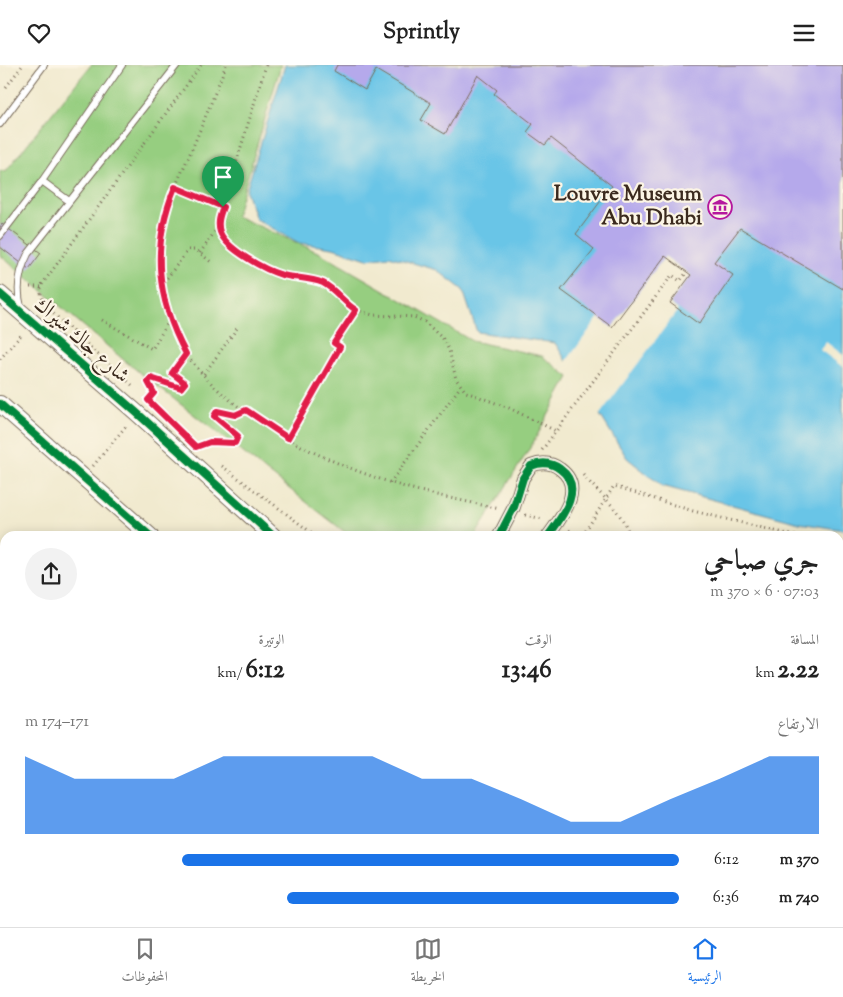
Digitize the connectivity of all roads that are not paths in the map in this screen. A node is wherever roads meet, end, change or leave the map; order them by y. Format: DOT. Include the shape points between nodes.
graph roads {
  1 [pos="44,65"];
  2 [pos="122,65"];
  3 [pos="177,65"];
  4 [pos="0,124"];
  5 [pos="42,181"];
  6 [pos="69,201"];
  7 [pos="0,235"];
  8 [pos="0,294"];
  9 [pos="27,318"];
  10 [pos="0,404"];
  11 [pos="144,531"];
  12 [pos="268,531"];
  13 [pos="501,531"];
  14 [pos="551,531"];
  1 -- 4 [label="lane"];
  2 -- 5 [label="lane"];
  3 -- 6 [label="lane"];
  5 -- 6 [label="lane"];
  5 -- 7 [label="lane"];
  6 -- 9 [label="lane" via="23,264 18,286"];
  8 -- 9 [label="street, شارع جاك شيراك"];
  9 -- 12 [label="street, شارع جاك شيراك" via="189,451"];
  10 -- 11 [label="street"];
  13 -- 14 [label="street" via="531,466 550,463 561,469 570,481 572,495"];
}
